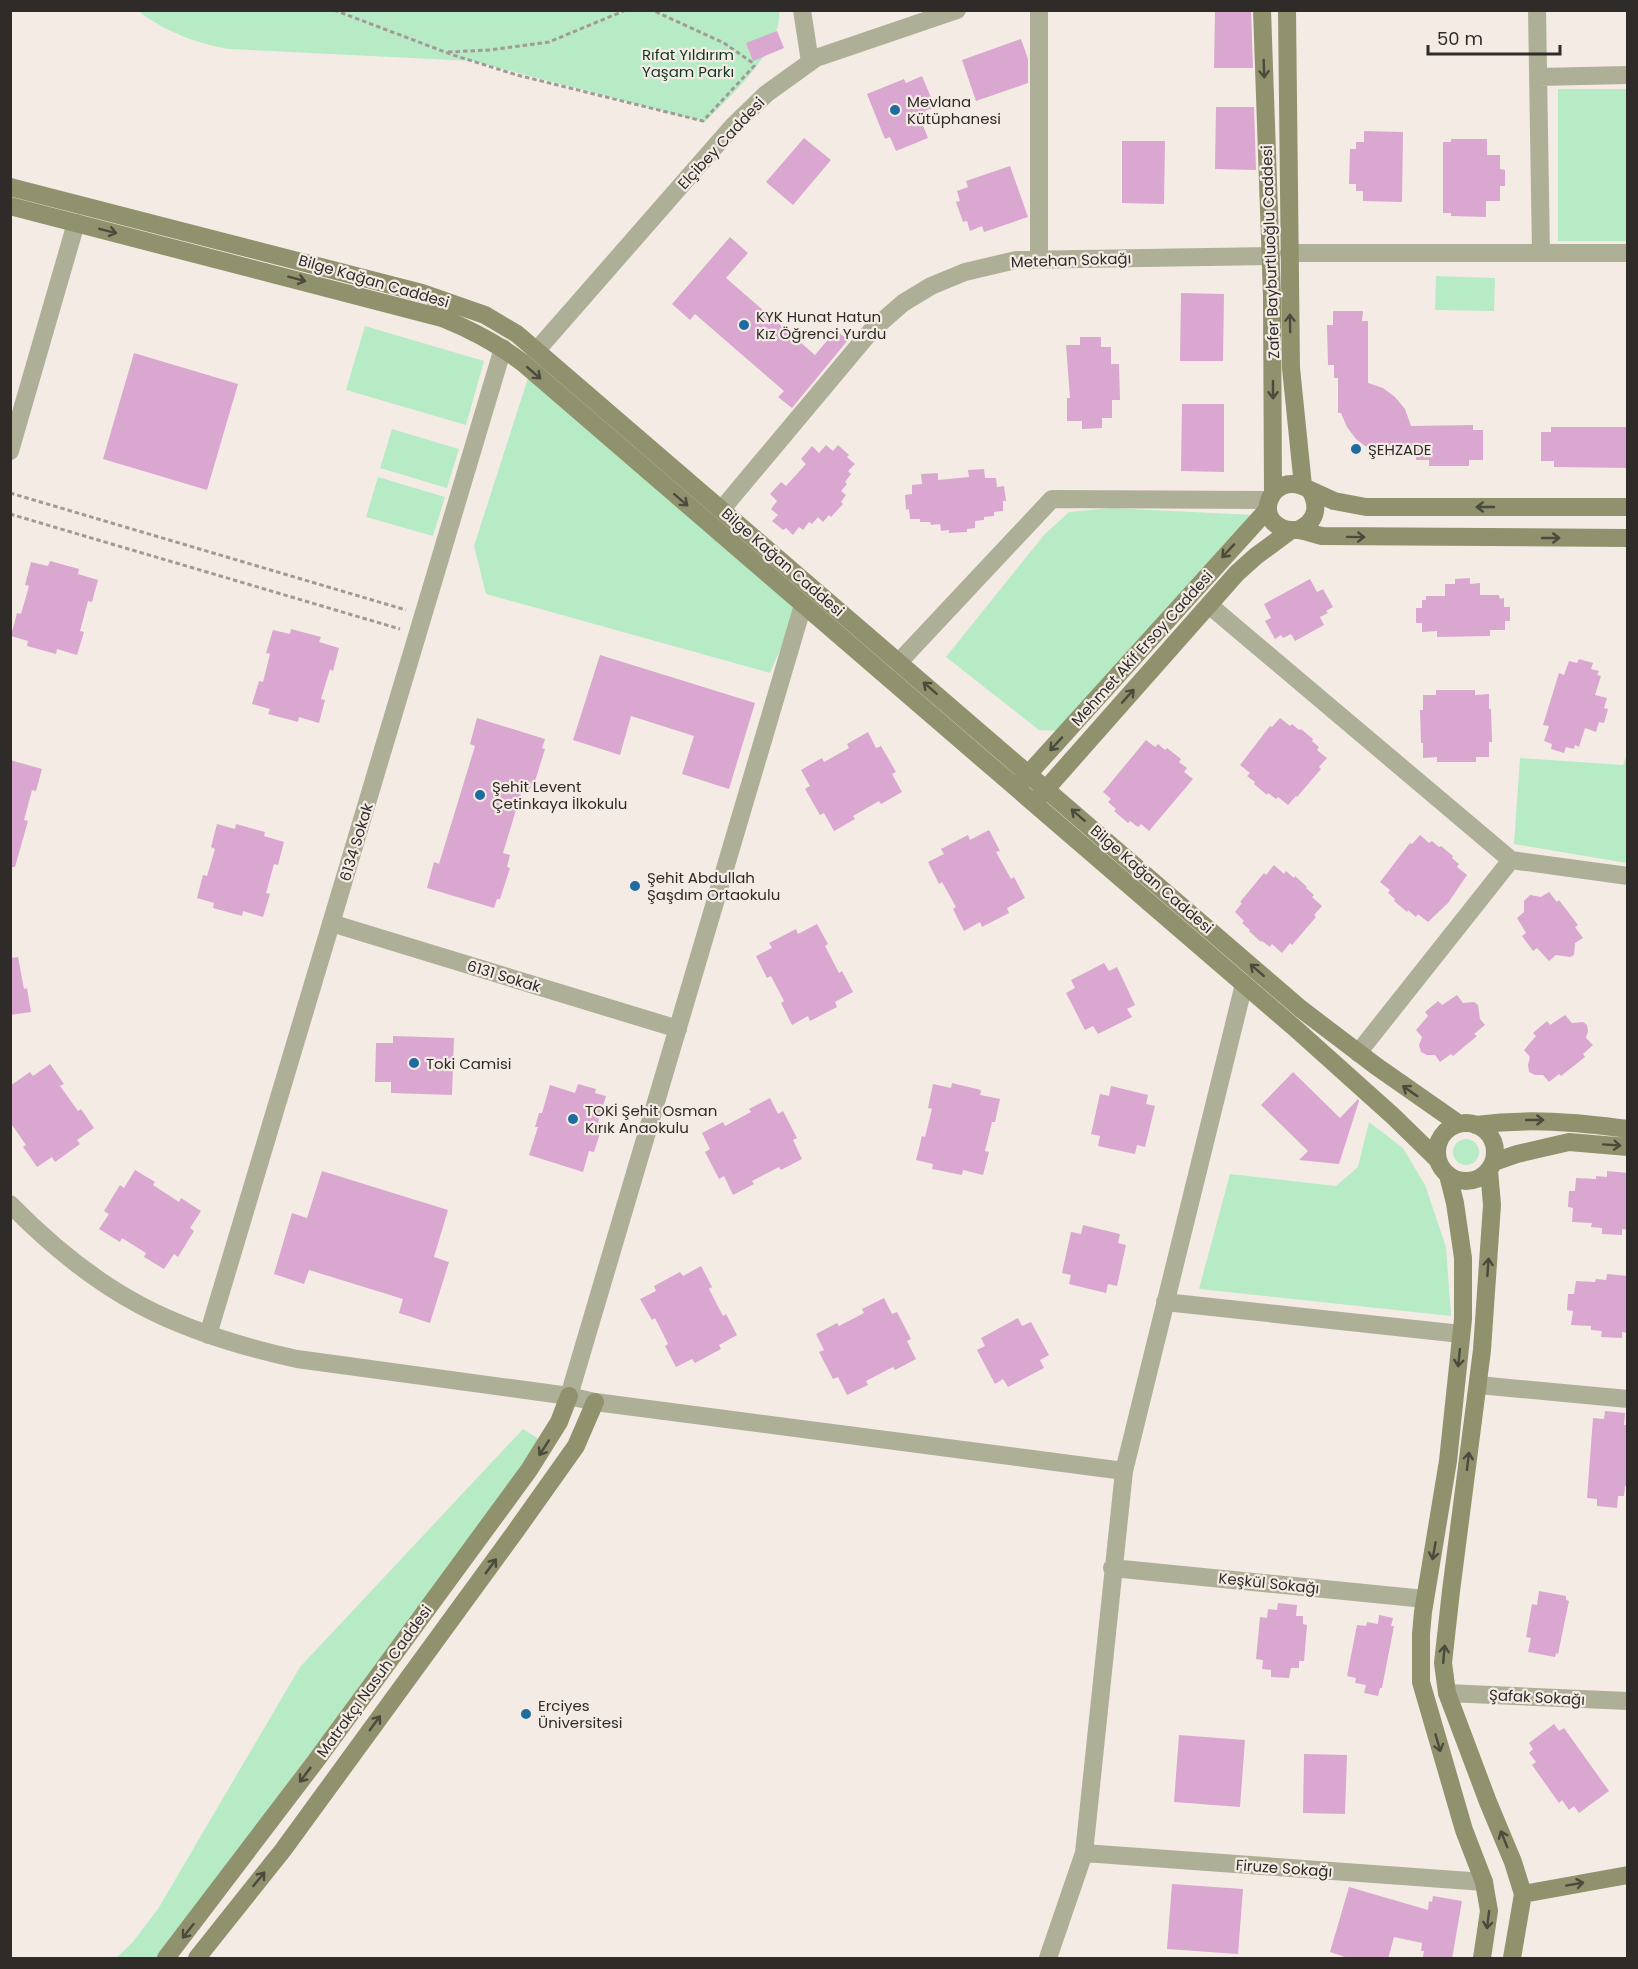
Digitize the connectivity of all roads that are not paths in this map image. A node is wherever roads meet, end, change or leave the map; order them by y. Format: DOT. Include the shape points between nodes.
graph roads {
  1 [pos="802,10"];
  2 [pos="957,10"];
  3 [pos="1039,10"];
  4 [pos="1262,10"];
  5 [pos="1287,10"];
  6 [pos="1537,10"];
  7 [pos="810,62"];
  8 [pos="1628,75"];
  9 [pos="1538,77"];
  10 [pos="10,186"];
  11 [pos="10,206"];
  12 [pos="76,223"];
  13 [pos="1541,253"];
  14 [pos="1628,254"];
  15 [pos="1280,255"];
  16 [pos="1039,259"];
  17 [pos="503,348"];
  18 [pos="537,350"];
  19 [pos="10,451"];
  20 [pos="1306,488"];
  21 [pos="1270,501"];
  22 [pos="1628,507"];
  23 [pos="722,510"];
  24 [pos="1294,531"];
  25 [pos="1628,538"];
  26 [pos="1209,604"];
  27 [pos="803,605"];
  28 [pos="899,662"];
  29 [pos="1029,773"];
  30 [pos="1016,788"];
  31 [pos="1046,788"];
  32 [pos="1034,804"];
  33 [pos="1511,860"];
  34 [pos="1628,876"];
  35 [pos="331,923"];
  36 [pos="1244,984"];
  37 [pos="678,1029"];
  38 [pos="1358,1053"];
  39 [pos="1468,1125"];
  40 [pos="1628,1129"];
  41 [pos="1628,1147"];
  42 [pos="1491,1166"];
  43 [pos="1443,1167"];
  44 [pos="10,1204"];
  45 [pos="1165,1302"];
  46 [pos="1461,1334"];
  47 [pos="208,1335"];
  48 [pos="1478,1385"];
  49 [pos="569,1396"];
  50 [pos="1628,1399"];
  51 [pos="595,1402"];
  52 [pos="1124,1471"];
  53 [pos="1112,1568"];
  54 [pos="1425,1599"];
  55 [pos="1447,1693"];
  56 [pos="1628,1701"];
  57 [pos="1084,1853"];
  58 [pos="1628,1875"];
  59 [pos="1484,1882"];
  60 [pos="1523,1894"];
  61 [pos="166,1959"];
  62 [pos="197,1959"];
  63 [pos="1048,1959"];
  64 [pos="1482,1959"];
  65 [pos="1512,1959"];
  1 -- 7 [label="street"];
  2 -- 7 [label="street, Elçibey Caddesi"];
  3 -- 16 [label="street"];
  4 -- 15 [label="street, Zafer Bayburtluoğlu Caddesi, one-way"];
  5 -- 15 [label="street, Zafer Bayburtluoğlu Caddesi"];
  6 -- 9 [label="street"];
  7 -- 18 [label="street, Elçibey Caddesi" via="766,94 733,126"];
  8 -- 9 [label="street"];
  9 -- 13 [label="street"];
  10 -- 18 [label="street, Bilge Kağan Caddesi" via="422,293 485,315"];
  11 -- 12 [label="street, Bilge Kağan Caddesi"];
  12 -- 17 [label="street, Bilge Kağan Caddesi, one-way" via="442,318"];
  12 -- 19 [label="street"];
  13 -- 14 [label="street, Metehan Sokağı"];
  13 -- 15 [label="street, Metehan Sokağı"];
  15 -- 16 [label="street, Metehan Sokağı"];
  20 -- 15 [label="street, Zafer Bayburtluoğlu Caddesi, one-way"];
  15 -- 21 [label="street, Zafer Bayburtluoğlu Caddesi, one-way"];
  16 -- 23 [label="street, Metehan Sokağı" via="965,272 903,303 872,331"];
  17 -- 27 [label="street, Bilge Kağan Caddesi, one-way"];
  17 -- 35 [label="street, 6134 Sokak"];
  18 -- 23 [label="street, Bilge Kağan Caddesi"];
  20 -- 21 [label="street" via="1286,484"];
  22 -- 20 [label="street, one-way" via="1366,507 1334,501"];
  20 -- 24 [label="street" via="1316,505 1315,514 1312,521"];
  21 -- 24 [label="street" via="1275,524"];
  21 -- 28 [label="street" via="1052,500"];
  21 -- 29 [label="street, Mehmet Akif Ersoy Caddesi, one-way"];
  23 -- 28 [label="street, Bilge Kağan Caddesi"];
  24 -- 25 [label="street, one-way" via="1322,536"];
  24 -- 26 [label="street, Mehmet Akif Ersoy Caddesi" via="1256,556"];
  31 -- 26 [label="street, Mehmet Akif Ersoy Caddesi, one-way"];
  26 -- 33 [label="street"];
  27 -- 30 [label="street, Bilge Kağan Caddesi"];
  27 -- 37 [label="street"];
  29 -- 28 [label="street, Bilge Kağan Caddesi, one-way"];
  29 -- 30 [label="street, Mehmet Akif Ersoy Caddesi"];
  29 -- 31 [label="street, Bilge Kağan Caddesi"];
  30 -- 32 [label="street, Bilge Kağan Caddesi"];
  31 -- 32 [label="street, Mehmet Akif Ersoy Caddesi"];
  38 -- 31 [label="street, Bilge Kağan Caddesi, one-way"];
  32 -- 36 [label="street, Bilge Kağan Caddesi"];
  33 -- 34 [label="street"];
  33 -- 38 [label="street"];
  35 -- 37 [label="street, 6131 Sokak"];
  35 -- 47 [label="street, 6134 Sokak"];
  36 -- 43 [label="street, Bilge Kağan Caddesi" via="1393,1116"];
  36 -- 45 [label="street"];
  37 -- 49 [label="street"];
  39 -- 38 [label="street, Bilge Kağan Caddesi, one-way"];
  39 -- 40 [label="street, one-way" via="1556,1121"];
  39 -- 42 [label="street" via="1491,1136"];
  39 -- 43 [label="street" via="1450,1128 1439,1142"];
  42 -- 41 [label="street, one-way" via="1526,1152 1569,1142"];
  42 -- 43 [label="street" via="1474,1180 1465,1181 1456,1180"];
  48 -- 42 [label="street, one-way" via="1492,1205"];
  43 -- 46 [label="street" via="1456,1212 1463,1258"];
  44 -- 47 [label="street" via="58,1250 107,1287 158,1316"];
  45 -- 46 [label="street"];
  45 -- 52 [label="street"];
  46 -- 54 [label="street, one-way" via="1448,1461"];
  47 -- 49 [label="street" via="297,1359"];
  48 -- 50 [label="street"];
  55 -- 48 [label="street, one-way" via="1443,1663"];
  49 -- 51 [label="street"];
  49 -- 61 [label="street, Matrakçı Nasuh Caddesi, one-way" via="559,1422 529,1470"];
  51 -- 52 [label="street"];
  62 -- 51 [label="street, Matrakçı Nasuh Caddesi, one-way" via="283,1850 516,1532 576,1446"];
  52 -- 53 [label="street"];
  53 -- 54 [label="street, Keşkül Sokağı"];
  53 -- 57 [label="street"];
  54 -- 59 [label="street, one-way" via="1421,1682 1460,1820"];
  55 -- 56 [label="street, Şafak Sokağı"];
  60 -- 55 [label="street, one-way"];
  57 -- 59 [label="street, Firuze Sokağı"];
  57 -- 63 [label="street"];
  60 -- 58 [label="street, one-way"];
  59 -- 64 [label="street, one-way" via="1489,1911"];
  60 -- 65 [label="street"];
}
